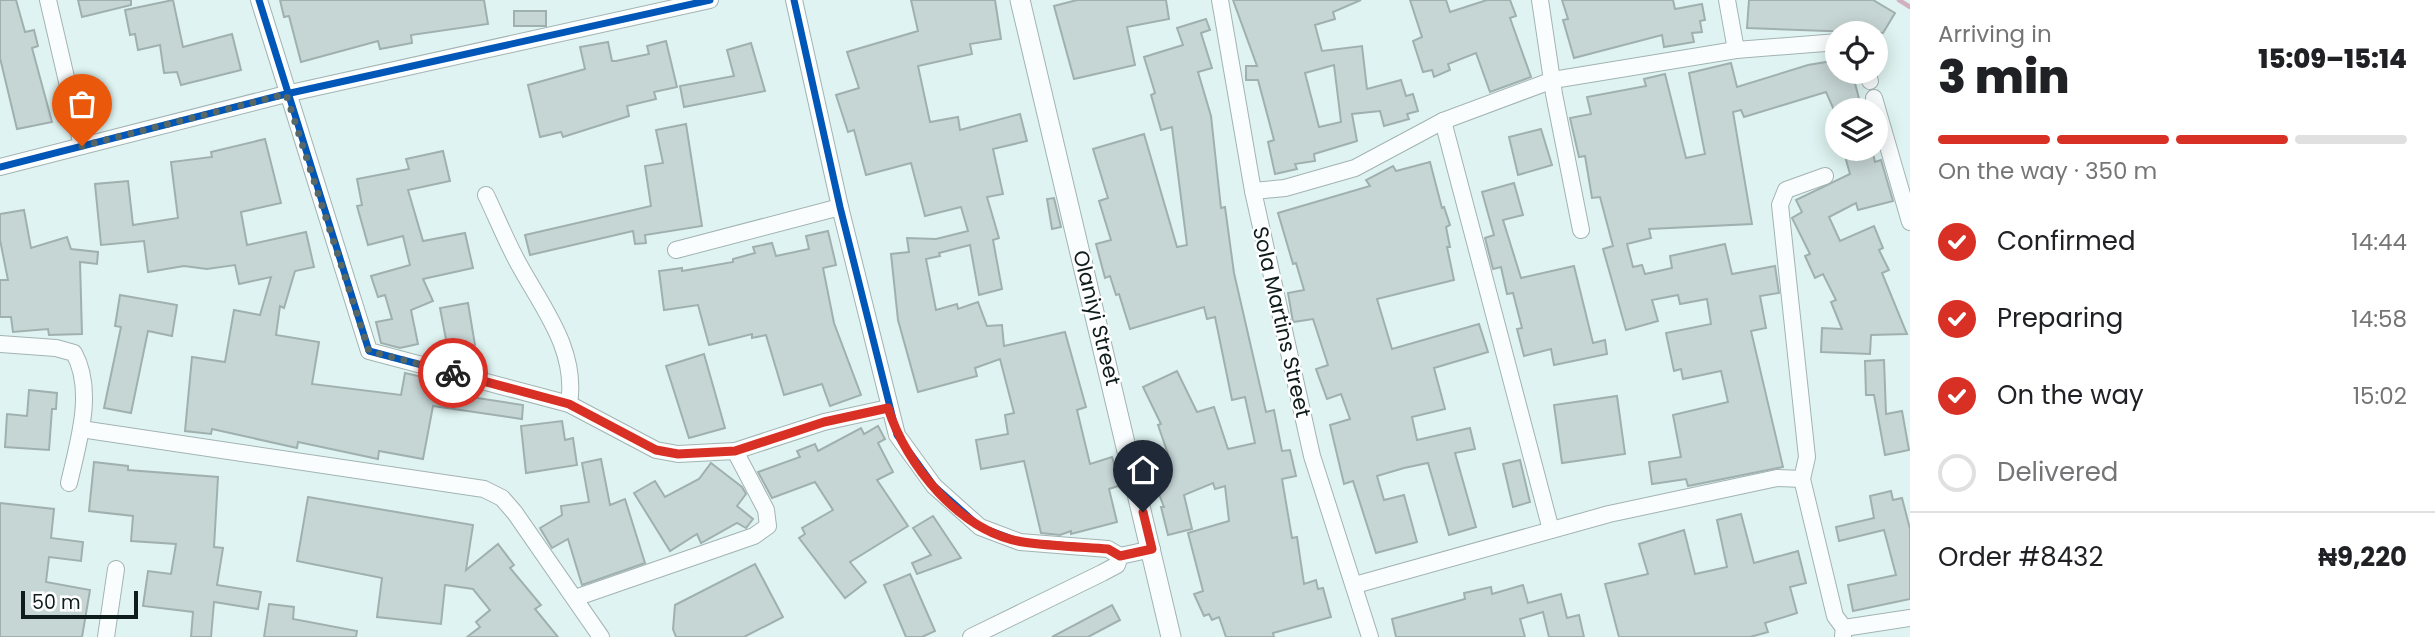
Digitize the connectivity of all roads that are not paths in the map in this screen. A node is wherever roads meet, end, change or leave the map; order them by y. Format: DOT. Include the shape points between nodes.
graph roads {
  1 [pos="48,0"];
  2 [pos="260,0"];
  3 [pos="710,0"];
  4 [pos="794,0"];
  5 [pos="1020,0"];
  6 [pos="1220,0"];
  7 [pos="1540,0"];
  8 [pos="1727,0"];
  9 [pos="1825,43"];
  10 [pos="1736,50"];
  11 [pos="1553,80"];
  12 [pos="286,94"];
  13 [pos="1443,121"];
  14 [pos="82,146"];
  15 [pos="1888,146"];
  16 [pos="0,167"];
  17 [pos="1825,176"];
  18 [pos="1253,191"];
  19 [pos="486,195"];
  20 [pos="840,207"];
  21 [pos="1910,222"];
  22 [pos="1581,230"];
  23 [pos="676,250"];
  24 [pos="0,344"];
  25 [pos="569,404"];
  26 [pos="888,408"];
  27 [pos="81,429"];
  28 [pos="735,451"];
  29 [pos="1802,479"];
  30 [pos="69,483"];
  31 [pos="1551,530"];
  32 [pos="1152,549"];
  33 [pos="1120,556"];
  34 [pos="116,569"];
  35 [pos="1355,585"];
  36 [pos="575,598"];
  37 [pos="1910,618"];
  38 [pos="1844,633"];
  39 [pos="106,637"];
  40 [pos="601,637"];
  41 [pos="971,637"];
  42 [pos="1171,637"];
  43 [pos="1370,637"];
  1 -- 14 [label="street"];
  2 -- 12 [label="street"];
  3 -- 12 [label="street"];
  4 -- 20 [label="street"];
  5 -- 32 [label="street, Olaniyi Street"];
  6 -- 18 [label="street, Sola Martins Street"];
  7 -- 11 [label="street"];
  8 -- 10 [label="street"];
  9 -- 10 [label="street"];
  10 -- 11 [label="street"];
  11 -- 13 [label="street"];
  11 -- 22 [label="street"];
  12 -- 14 [label="street"];
  12 -- 25 [label="street" via="369,351"];
  13 -- 18 [label="street" via="1355,167 1285,188"];
  13 -- 31 [label="street"];
  14 -- 16 [label="street"];
  15 -- 21 [label="street"];
  17 -- 29 [label="street" via="1786,190 1780,205 1807,457"];
  18 -- 35 [label="street, Sola Martins Street" via="1312,456"];
  19 -- 25 [label="street" via="569,361"];
  20 -- 23 [label="street"];
  20 -- 26 [label="street"];
  24 -- 27 [label="street" via="56,348 74,354 83,371"];
  25 -- 28 [label="street" via="656,450 678,454"];
  26 -- 28 [label="street" via="824,422"];
  26 -- 33 [label="street" via="897,435 934,486 980,527 1020,542 1108,549"];
  27 -- 30 [label="street"];
  27 -- 36 [label="street" via="484,489 502,498 515,513"];
  28 -- 36 [label="street" via="765,510 768,526 754,537"];
  29 -- 31 [label="street" via="1777,478"];
  29 -- 38 [label="street" via="1835,616"];
  31 -- 35 [label="street"];
  32 -- 33 [label="street"];
  32 -- 42 [label="street, Olaniyi Street"];
  33 -- 41 [label="street" via="1117,565"];
  34 -- 39 [label="street"];
  35 -- 43 [label="street, Sola Martins Street"];
  36 -- 40 [label="street"];
  37 -- 38 [label="street"];
}
